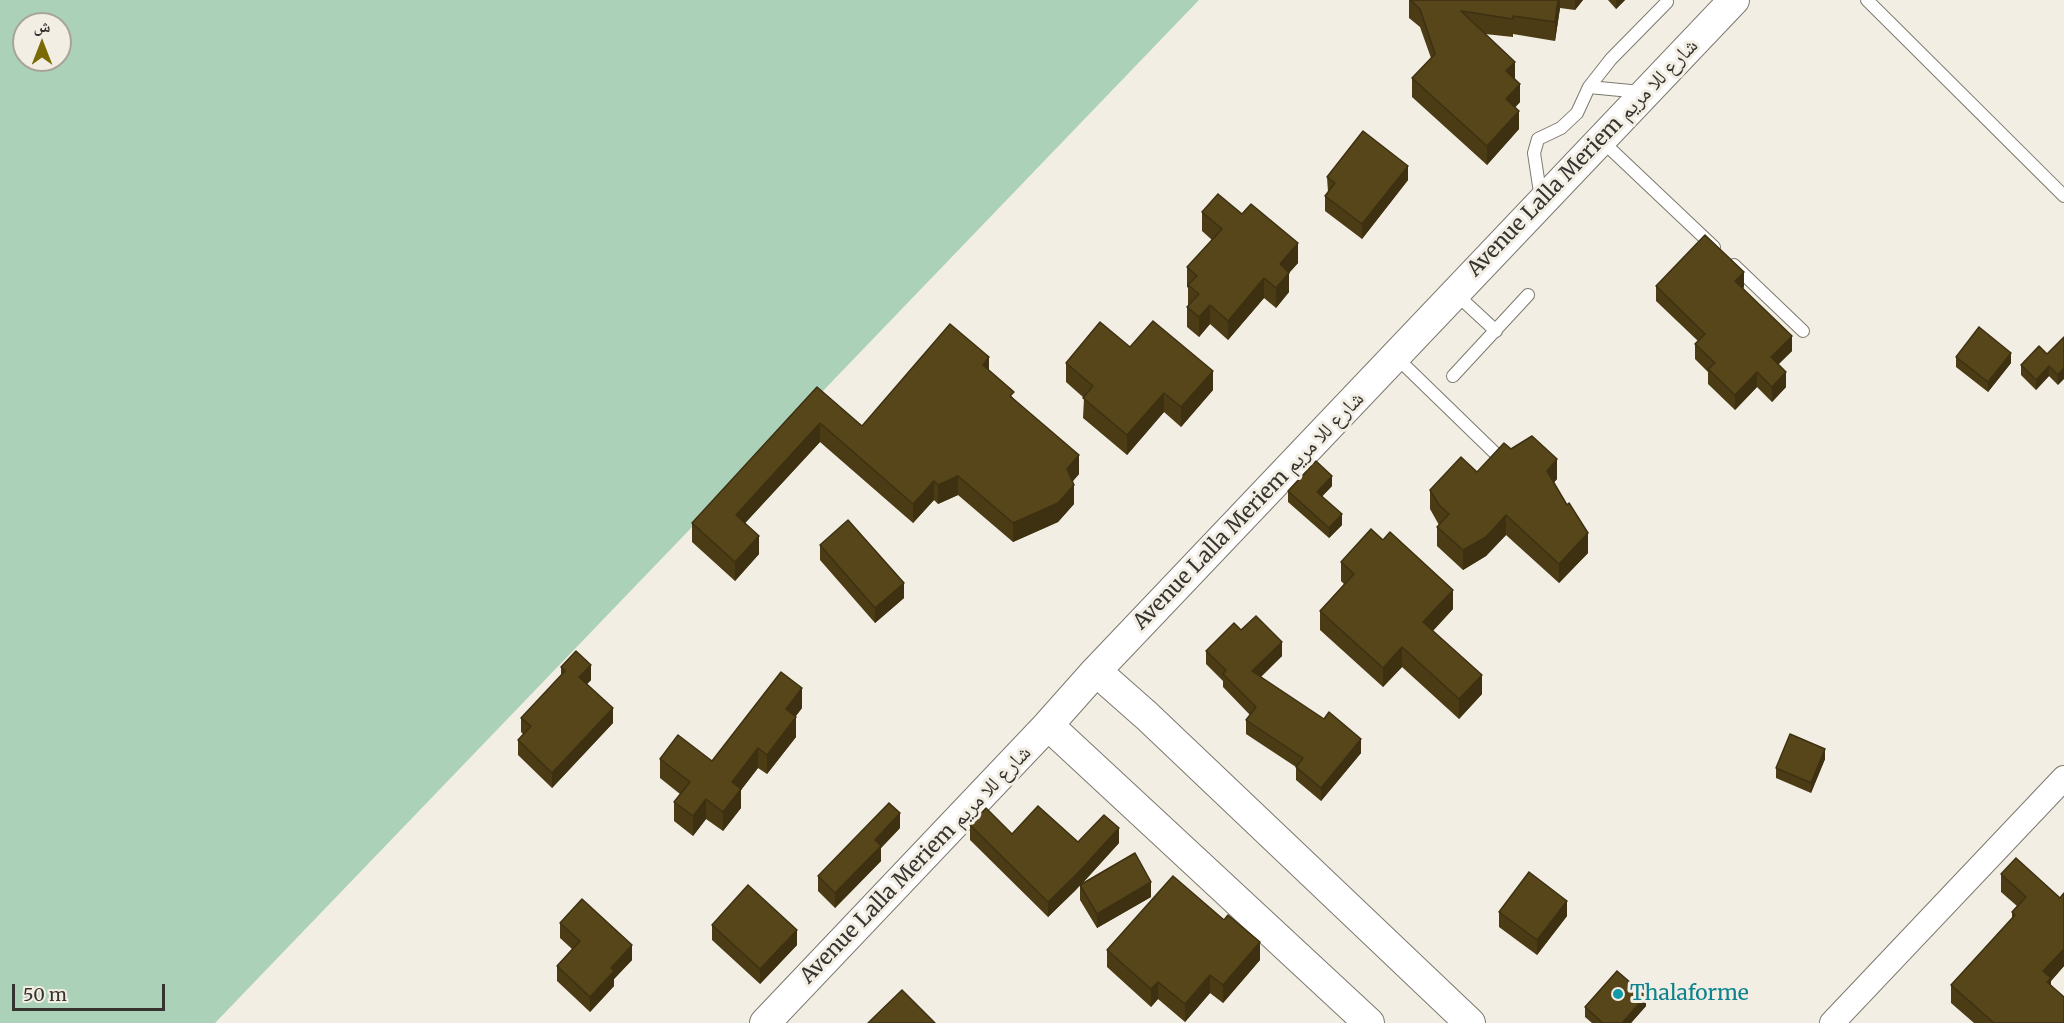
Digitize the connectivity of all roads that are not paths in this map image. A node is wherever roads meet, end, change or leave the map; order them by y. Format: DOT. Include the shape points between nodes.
graph roads {
  1 [pos="1734,0"];
  2 [pos="1867,0"];
  3 [pos="1667,2"];
  4 [pos="1589,87"];
  5 [pos="1647,93"];
  6 [pos="1602,141"];
  7 [pos="2064,196"];
  8 [pos="1541,203"];
  9 [pos="1455,293"];
  10 [pos="1528,295"];
  11 [pos="1496,331"];
  12 [pos="1803,331"];
  13 [pos="1395,356"];
  14 [pos="1453,376"];
  15 [pos="1498,456"];
  16 [pos="1096,671"];
  17 [pos="1048,725"];
  18 [pos="2064,778"];
  19 [pos="765,1023"];
  20 [pos="1369,1023"];
  21 [pos="1470,1023"];
  22 [pos="1832,1023"];
  1 -- 5 [label="street, Avenue Lalla Meriem شارع للا مريم"];
  2 -- 7 [label="lane"];
  3 -- 4 [label="lane"];
  4 -- 5 [label="lane"];
  4 -- 8 [label="lane" via="1577,113 1561,128 1538,139 1534,153"];
  5 -- 6 [label="street, Avenue Lalla Meriem شارع للا مريم"];
  6 -- 8 [label="street, Avenue Lalla Meriem شارع للا مريم"];
  6 -- 12 [label="lane"];
  8 -- 9 [label="street, Avenue Lalla Meriem شارع للا مريم"];
  9 -- 11 [label="lane"];
  9 -- 13 [label="street, Avenue Lalla Meriem شارع للا مريم"];
  10 -- 11 [label="lane"];
  11 -- 14 [label="lane"];
  13 -- 15 [label="lane"];
  13 -- 16 [label="street, Avenue Lalla Meriem شارع للا مريم"];
  16 -- 17 [label="street, Avenue Lalla Meriem شارع للا مريم"];
  16 -- 21 [label="street"];
  17 -- 19 [label="street, Avenue Lalla Meriem شارع للا مريم"];
  17 -- 20 [label="street"];
  18 -- 22 [label="street"];
}
